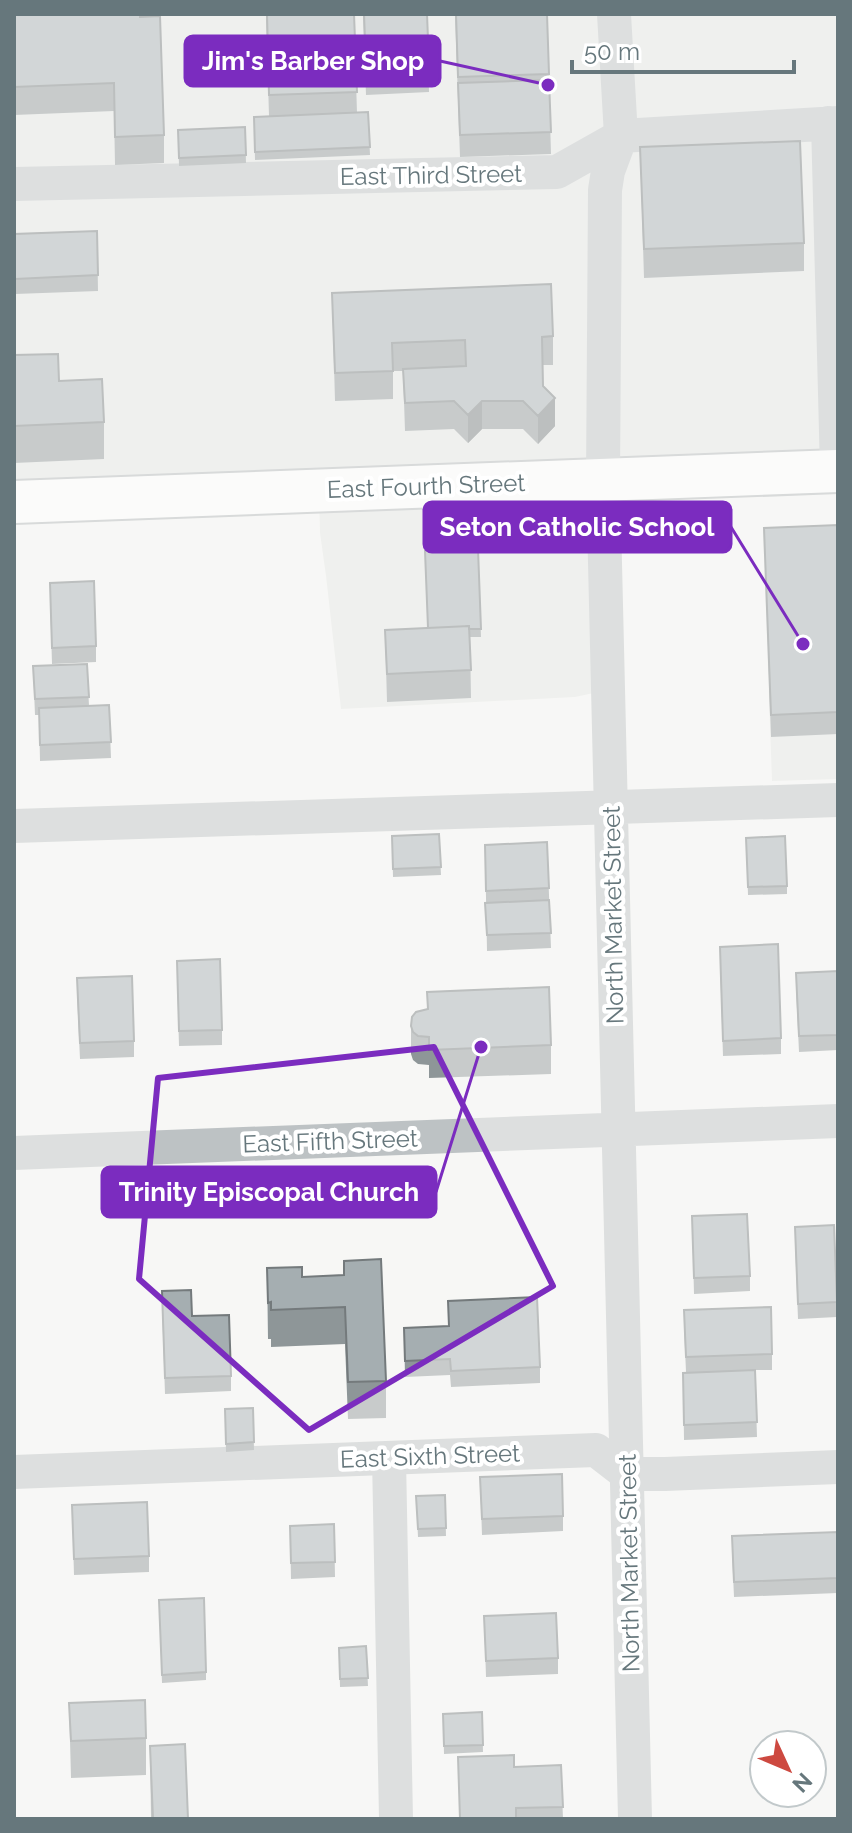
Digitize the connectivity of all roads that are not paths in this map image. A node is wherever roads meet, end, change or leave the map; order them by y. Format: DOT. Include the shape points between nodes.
graph roads {
  1 [pos="614,14"];
  2 [pos="833,123"];
  3 [pos="621,136"];
  4 [pos="14,184"];
  5 [pos="838,471"];
  6 [pos="603,479"];
  7 [pos="14,502"];
  8 [pos="838,800"];
  9 [pos="611,809"];
  10 [pos="14,826"];
  11 [pos="838,1121"];
  12 [pos="619,1129"];
  13 [pos="14,1153"];
  14 [pos="389,1458"];
  15 [pos="838,1467"];
  16 [pos="14,1472"];
  17 [pos="627,1474"];
  18 [pos="396,1819"];
  19 [pos="635,1819"];
  1 -- 3 [label="street, North Market Street"];
  2 -- 3 [label="street, East Third Street"];
  2 -- 5 [label="street"];
  3 -- 4 [label="street, East Third Street" via="557,172"];
  3 -- 6 [label="street, North Market Street" via="605,190"];
  5 -- 6 [label="main road, East Fourth Street"];
  6 -- 7 [label="main road, East Fourth Street"];
  6 -- 9 [label="street, North Market Street"];
  8 -- 9 [label="street"];
  9 -- 10 [label="street"];
  9 -- 12 [label="street, North Market Street"];
  11 -- 12 [label="street, East Fifth Street"];
  12 -- 13 [label="street, East Fifth Street"];
  12 -- 17 [label="street, North Market Street"];
  14 -- 16 [label="street, East Sixth Street"];
  14 -- 17 [label="street, East Sixth Street" via="596,1450"];
  14 -- 18 [label="street"];
  15 -- 17 [label="street"];
  17 -- 19 [label="street, North Market Street"];
}
